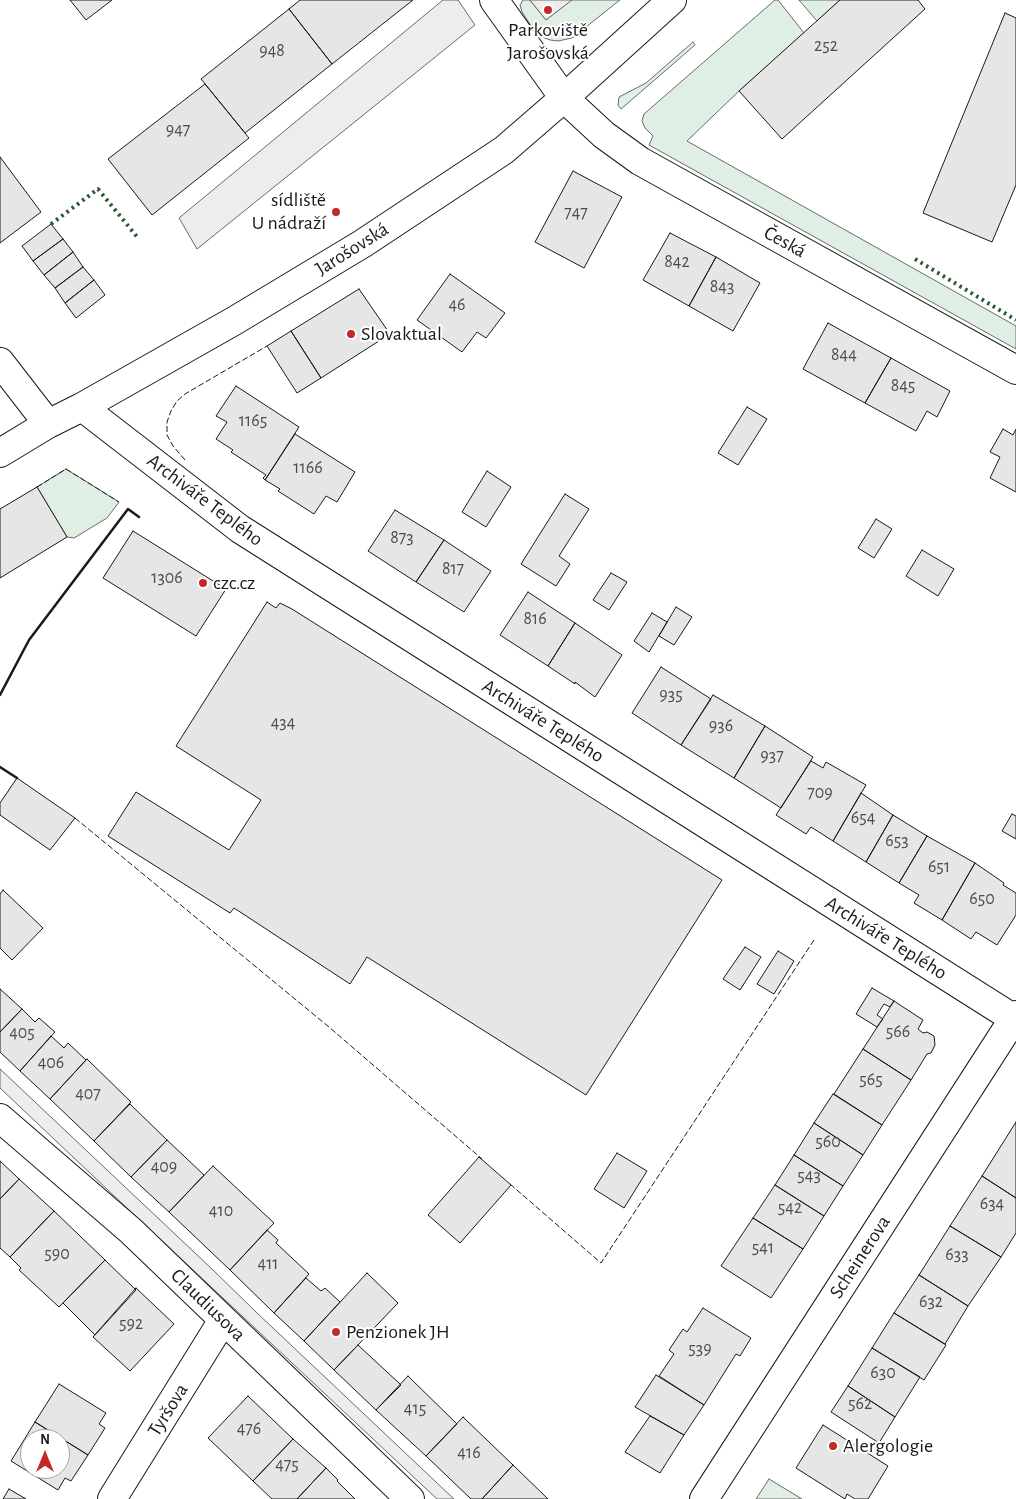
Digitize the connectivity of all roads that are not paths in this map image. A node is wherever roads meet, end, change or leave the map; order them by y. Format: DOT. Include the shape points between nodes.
graph roads {
  1 [pos="494,0"];
  2 [pos="672,0"];
  3 [pos="564,98"];
  4 [pos="0,362"];
  5 [pos="1016,370"];
  6 [pos="82,407"];
  7 [pos="48,424"];
  8 [pos="0,453"];
  9 [pos="1015,1018"];
  10 [pos="0,1118"];
  11 [pos="223,1320"];
  12 [pos="112,1499"];
  13 [pos="410,1499"];
  14 [pos="704,1499"];
  1 -- 3 [label="street"];
  2 -- 3 [label="street, Jarošovská"];
  3 -- 5 [label="street, Česká" via="604,135 640,161"];
  3 -- 6 [label="street, Jarošovská" via="504,150 362,244"];
  4 -- 7 [label="street"];
  6 -- 7 [label="street, Jarošovská"];
  6 -- 9 [label="street, Archiváře Teplého" via="254,538"];
  7 -- 8 [label="street, Jarošovská"];
  9 -- 14 [label="street, Scheinerova"];
  10 -- 11 [label="street, Claudiusova" via="131,1231"];
  11 -- 12 [label="street, Tyršova"];
  11 -- 13 [label="street, Claudiusova"];
}
